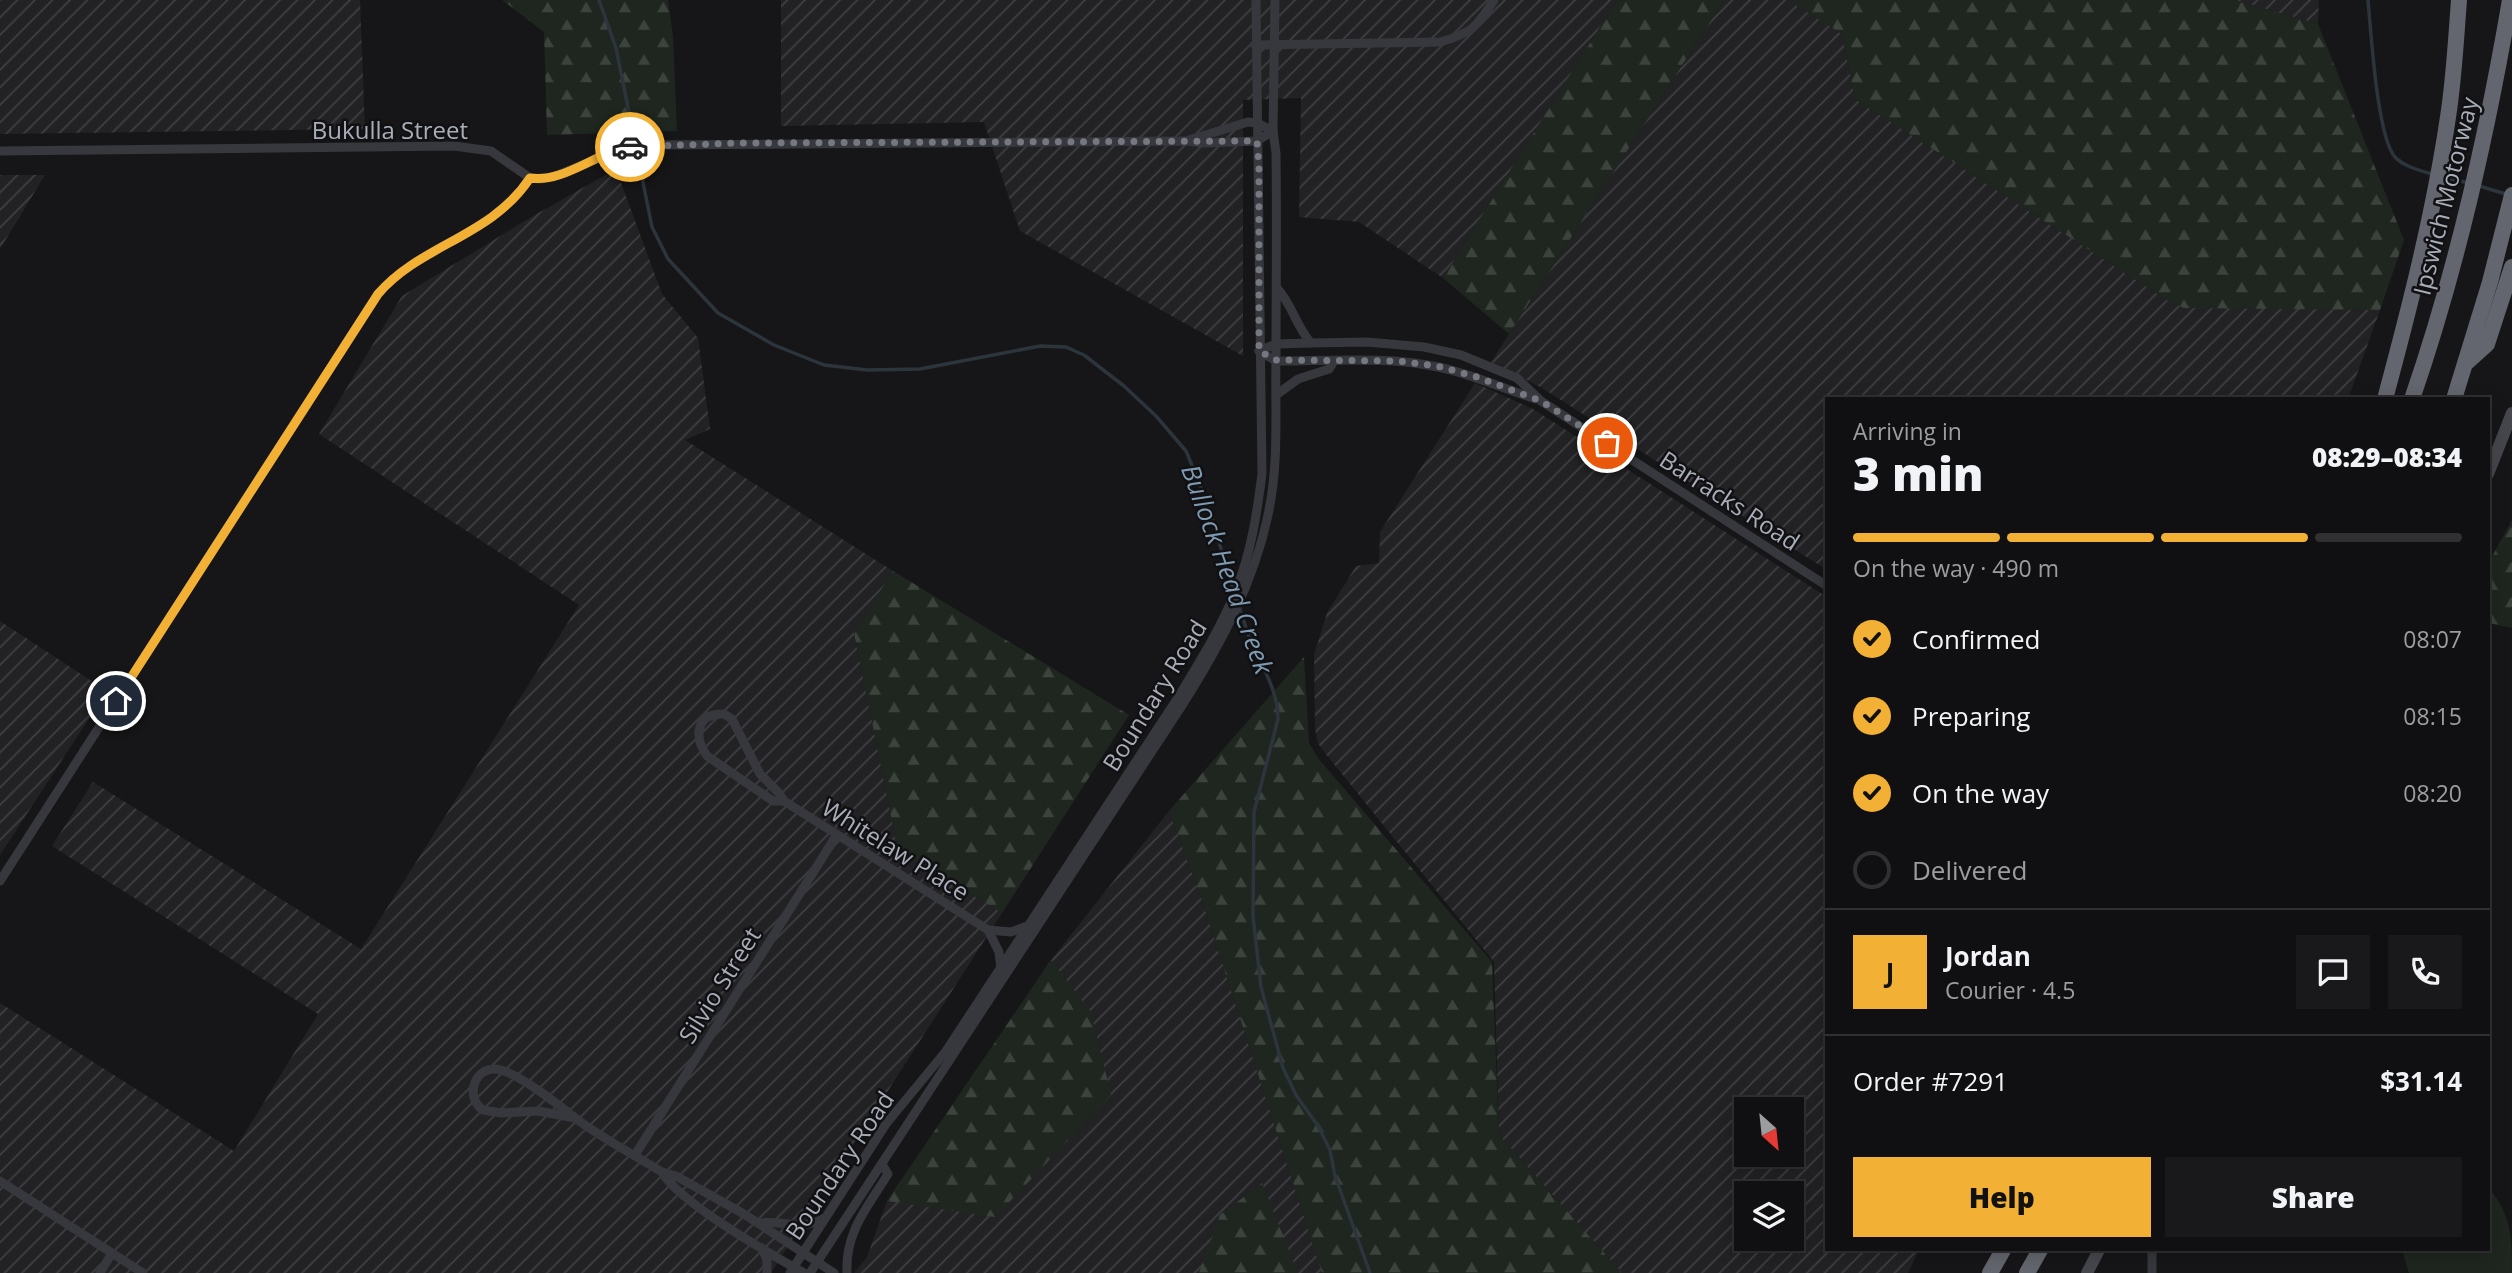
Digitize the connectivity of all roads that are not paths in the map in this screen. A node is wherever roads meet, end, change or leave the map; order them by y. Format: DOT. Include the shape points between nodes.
graph roads {
  1 [pos="1256,0"];
  2 [pos="1275,0"];
  3 [pos="1494,0"];
  4 [pos="2459,0"];
  5 [pos="2510,0"];
  6 [pos="1275,44"];
  7 [pos="1255,45"];
  8 [pos="1257,123"];
  9 [pos="1273,131"];
  10 [pos="1186,141"];
  11 [pos="1257,141"];
  12 [pos="0,151"];
  13 [pos="530,178"];
  14 [pos="2512,195"];
  15 [pos="2512,267"];
  16 [pos="1277,288"];
  17 [pos="1276,344"];
  18 [pos="1311,344"];
  19 [pos="1259,351"];
  20 [pos="1276,360"];
  21 [pos="1334,361"];
  22 [pos="2466,363"];
  23 [pos="1276,395"];
  24 [pos="2385,397"];
  25 [pos="2413,397"];
  26 [pos="2455,397"];
  27 [pos="1541,401"];
  28 [pos="2512,413"];
  29 [pos="2490,469"];
  30 [pos="1825,585"];
  31 [pos="1180,701"];
  32 [pos="784,801"];
  33 [pos="836,836"];
  34 [pos="0,881"];
  35 [pos="1030,925"];
  36 [pos="988,930"];
  37 [pos="1002,969"];
  38 [pos="575,1118"];
  39 [pos="635,1155"];
  40 [pos="882,1164"];
  41 [pos="662,1172"];
  42 [pos="0,1181"];
  43 [pos="826,1217"];
  44 [pos="759,1223"];
  45 [pos="761,1248"];
  46 [pos="2002,1251"];
  47 [pos="2039,1251"];
  48 [pos="2098,1251"];
  49 [pos="2152,1251"];
  50 [pos="803,1252"];
  51 [pos="112,1253"];
  52 [pos="817,1262"];
  53 [pos="792,1270"];
  54 [pos="100,1273"];
  55 [pos="144,1273"];
  56 [pos="767,1273"];
  57 [pos="804,1273"];
  58 [pos="810,1273"];
  59 [pos="834,1273"];
  60 [pos="847,1273"];
  61 [pos="1990,1273"];
  62 [pos="2027,1273"];
  63 [pos="2087,1273"];
  64 [pos="2152,1273"];
  1 -- 7 [label="street, Boundary Road"];
  2 -- 6 [label="street, Boundary Road"];
  3 -- 6 [label="street" via="1464,36 1440,42"];
  4 -- 24 [label="highway" via="2449,114"];
  5 -- 25 [label="highway, Ipswich Motorway" via="2467,211"];
  6 -- 7 [label="street"];
  6 -- 9 [label="street, Boundary Road"];
  7 -- 8 [label="street, Boundary Road"];
  8 -- 9 [label="street"];
  8 -- 10 [label="street"];
  8 -- 11 [label="street, Boundary Road"];
  9 -- 11 [label="street"];
  9 -- 16 [label="street, Boundary Road"];
  10 -- 11 [label="street"];
  10 -- 13 [label="street" via="648,145 626,147 553,177"];
  11 -- 19 [label="street, Boundary Road"];
  12 -- 13 [label="street, Bukulla Street" via="454,146 491,151"];
  13 -- 34 [label="street" via="505,209 403,270 378,294"];
  14 -- 22 [label="highway"];
  15 -- 22 [label="highway" via="2487,344"];
  16 -- 17 [label="street, Boundary Road"];
  16 -- 18 [label="street"];
  17 -- 18 [label="street, Barracks Road"];
  17 -- 19 [label="street, Barracks Road"];
  17 -- 20 [label="street, Boundary Road"];
  18 -- 27 [label="street, Barracks Road" via="1378,343 1461,355 1517,378"];
  19 -- 20 [label="street, Barracks Road"];
  19 -- 31 [label="street, Boundary Road" via="1262,474 1251,540 1237,589"];
  20 -- 21 [label="street, Barracks Road"];
  20 -- 23 [label="street, Boundary Road"];
  21 -- 23 [label="street" via="1329,369 1298,379"];
  21 -- 27 [label="street, Barracks Road" via="1437,366"];
  22 -- 26 [label="highway"];
  23 -- 31 [label="street, Boundary Road" via="1275,472 1260,545 1226,634"];
  27 -- 30 [label="street, Barracks Road"];
  28 -- 29 [label="street"];
  31 -- 35 [label="street, Boundary Road"];
  31 -- 40 [label="street, Boundary Road"];
  32 -- 32 [label="street, Whitelaw Place" via="773,801 707,756 698,733 708,717 724,714 732,719 760,774"];
  32 -- 33 [label="street, Whitelaw Place"];
  33 -- 36 [label="street, Whitelaw Place"];
  33 -- 39 [label="street, Silvio Street"];
  35 -- 36 [label="street" via="1011,932"];
  35 -- 37 [label="street, Boundary Road"];
  36 -- 37 [label="street"];
  37 -- 43 [label="street, Boundary Road" via="946,1051 886,1124"];
  38 -- 38 [label="street" via="538,1111 483,1110 475,1101 473,1085 479,1074 502,1070"];
  38 -- 39 [label="street"];
  39 -- 41 [label="street"];
  40 -- 52 [label="street, Boundary Road"];
  40 -- 60 [label="street" via="888,1174 851,1234"];
  41 -- 44 [label="street"];
  41 -- 45 [label="street" via="668,1184"];
  42 -- 51 [label="street"];
  43 -- 44 [label="street" via="811,1225"];
  43 -- 50 [label="street, Boundary Road"];
  44 -- 50 [label="street"];
  45 -- 53 [label="street"];
  45 -- 56 [label="street"];
  46 -- 61 [label="highway"];
  47 -- 62 [label="highway"];
  48 -- 63 [label="street"];
  49 -- 64 [label="street"];
  50 -- 52 [label="street"];
  50 -- 53 [label="street, Boundary Road"];
  51 -- 54 [label="street"];
  51 -- 55 [label="street"];
  52 -- 58 [label="street, Boundary Road"];
  52 -- 59 [label="street"];
  53 -- 57 [label="street"];
}
